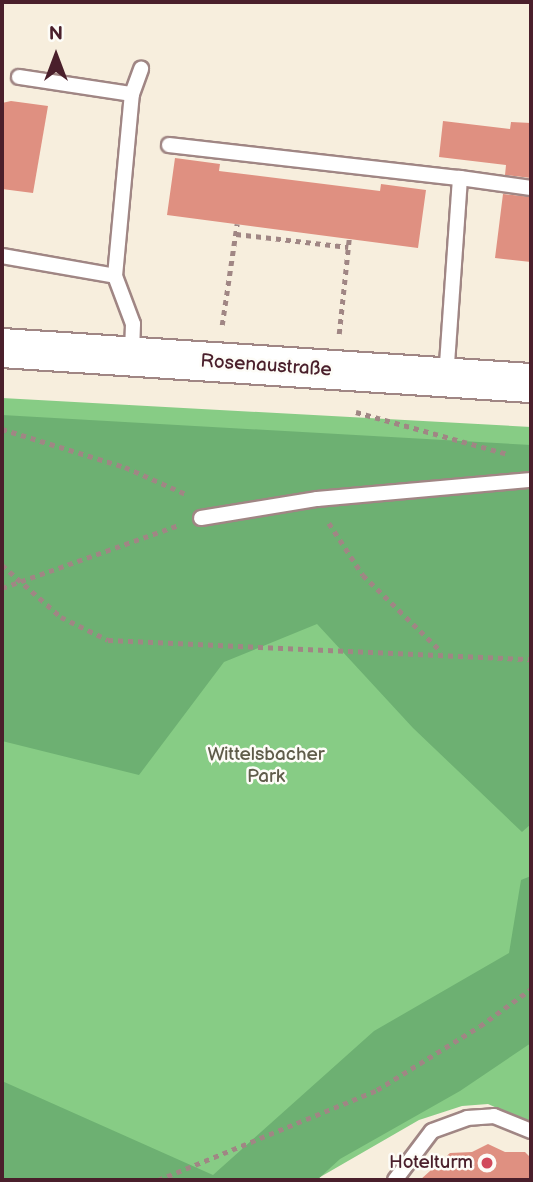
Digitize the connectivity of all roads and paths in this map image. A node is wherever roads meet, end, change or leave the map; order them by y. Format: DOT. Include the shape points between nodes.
graph roads {
  1 [pos="141,69"];
  2 [pos="19,77"];
  3 [pos="132,94"];
  4 [pos="170,145"];
  5 [pos="460,178"];
  6 [pos="531,188"];
  7 [pos="237,224"];
  8 [pos="236,233"];
  9 [pos="349,239"];
  10 [pos="348,247"];
  11 [pos="2,256"];
  12 [pos="114,276"];
  13 [pos="224,316"];
  14 [pos="340,326"];
  15 [pos="2,348"];
  16 [pos="132,356"];
  17 [pos="445,380"];
  18 [pos="531,383"];
  19 [pos="345,409"];
  20 [pos="2,429"];
  21 [pos="511,455"];
  22 [pos="531,480"];
  23 [pos="195,498"];
  24 [pos="317,499"];
  25 [pos="201,518"];
  26 [pos="2,565"];
  27 [pos="19,580"];
  28 [pos="2,588"];
  29 [pos="443,653"];
  30 [pos="531,659"];
  31 [pos="531,989"];
  32 [pos="531,1131"];
  33 [pos="158,1180"];
  34 [pos="395,1180"];
  1 -- 3 [label="lane"];
  2 -- 3 [label="lane"];
  3 -- 12 [label="lane"];
  4 -- 5 [label="lane"];
  5 -- 6 [label="lane"];
  5 -- 17 [label="lane"];
  7 -- 8 [label="path"];
  8 -- 10 [label="path"];
  8 -- 13 [label="path"];
  9 -- 10 [label="path"];
  10 -- 14 [label="path"];
  11 -- 12 [label="lane"];
  12 -- 16 [label="lane" via="133,324"];
  15 -- 16 [label="main road, Rosenaustraße"];
  16 -- 17 [label="main road, Rosenaustraße"];
  17 -- 18 [label="main road, Rosenaustraße"];
  19 -- 21 [label="path"];
  20 -- 23 [label="path" via="125,467"];
  22 -- 24 [label="lane"];
  24 -- 25 [label="lane"];
  24 -- 29 [label="path" via="363,575"];
  25 -- 27 [label="path"];
  26 -- 27 [label="path"];
  27 -- 28 [label="path"];
  27 -- 29 [label="path" via="61,617 108,640"];
  29 -- 30 [label="path"];
  31 -- 33 [label="path" via="377,1090"];
  32 -- 34 [label="lane" via="494,1116 467,1118 432,1131"];
}
